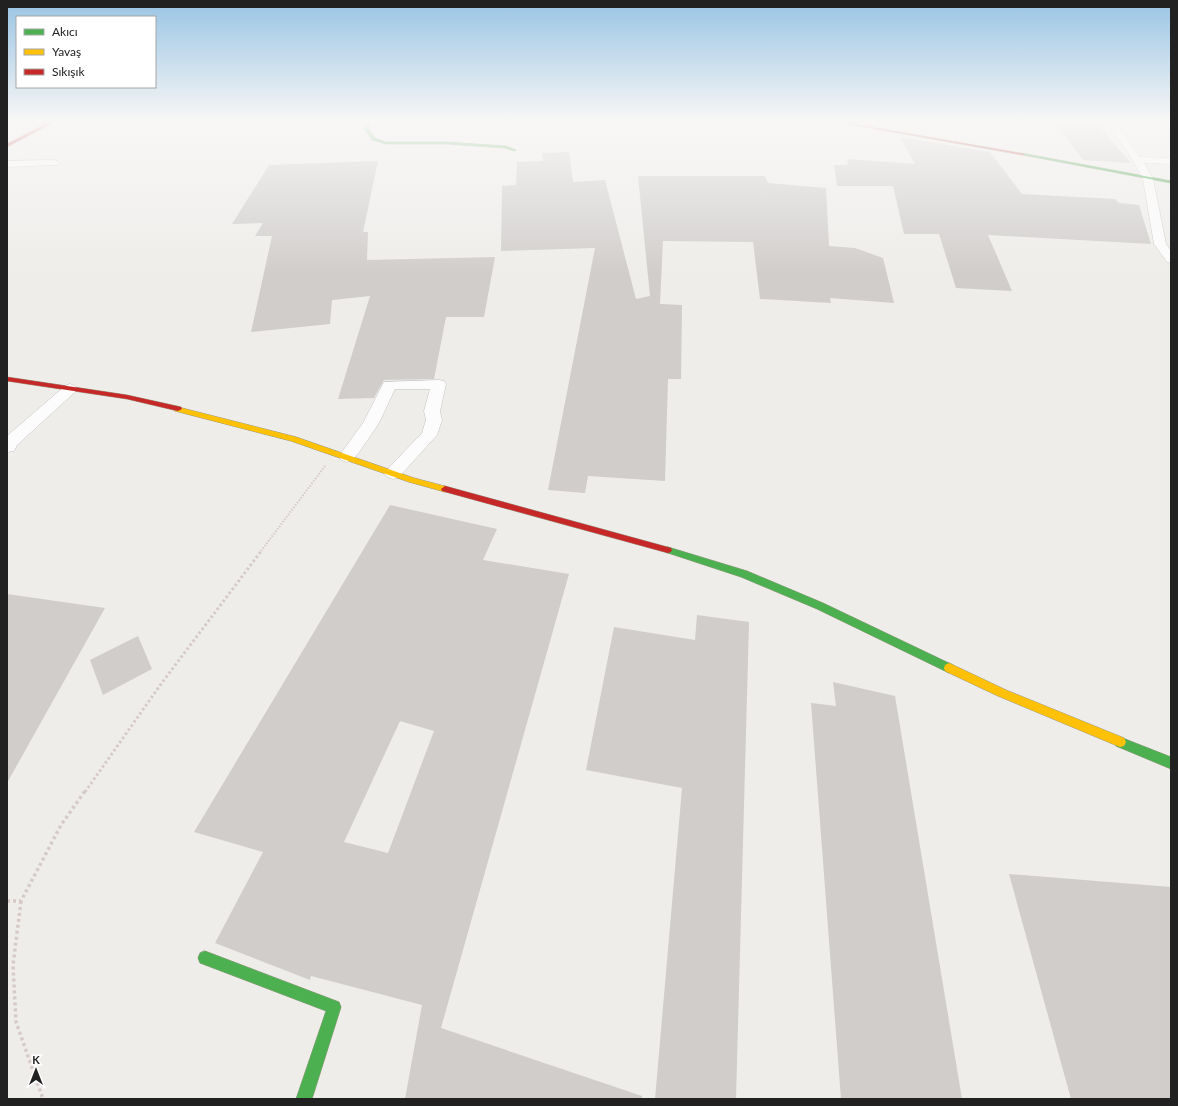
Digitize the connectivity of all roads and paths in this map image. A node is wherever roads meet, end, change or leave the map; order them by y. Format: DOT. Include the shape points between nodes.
graph roads {
  1 [pos="1121,173"];
  2 [pos="1145,173"];
  3 [pos="1148,178"];
  4 [pos="1171,182"];
  5 [pos="1171,259"];
  6 [pos="7,379"];
  7 [pos="70,389"];
  8 [pos="8,447"];
  9 [pos="341,455"];
  10 [pos="392,473"];
  11 [pos="1171,763"];
  12 [pos="7,901"];
  13 [pos="21,901"];
  14 [pos="204,958"];
  15 [pos="44,1099"];
  16 [pos="304,1099"];
  1 -- 3 [label="street"];
  2 -- 3 [label="street"];
  3 -- 4 [label="street"];
  3 -- 5 [label="street" via="1160,244"];
  6 -- 7 [label="street"];
  7 -- 8 [label="street" via="10,442"];
  7 -- 9 [label="street" via="127,397 209,416"];
  9 -- 10 [label="street"];
  9 -- 10 [label="street" via="365,435 378,414 389,385 439,384 432,411 434,420 428,435"];
  9 -- 13 [label="path" via="160,684 65,819"];
  10 -- 11 [label="street" via="628,538 744,574 820,606 1002,693"];
  12 -- 13 [label="path"];
  13 -- 15 [label="path" via="13,965 16,1022"];
  14 -- 16 [label="street" via="334,1007"];
}
